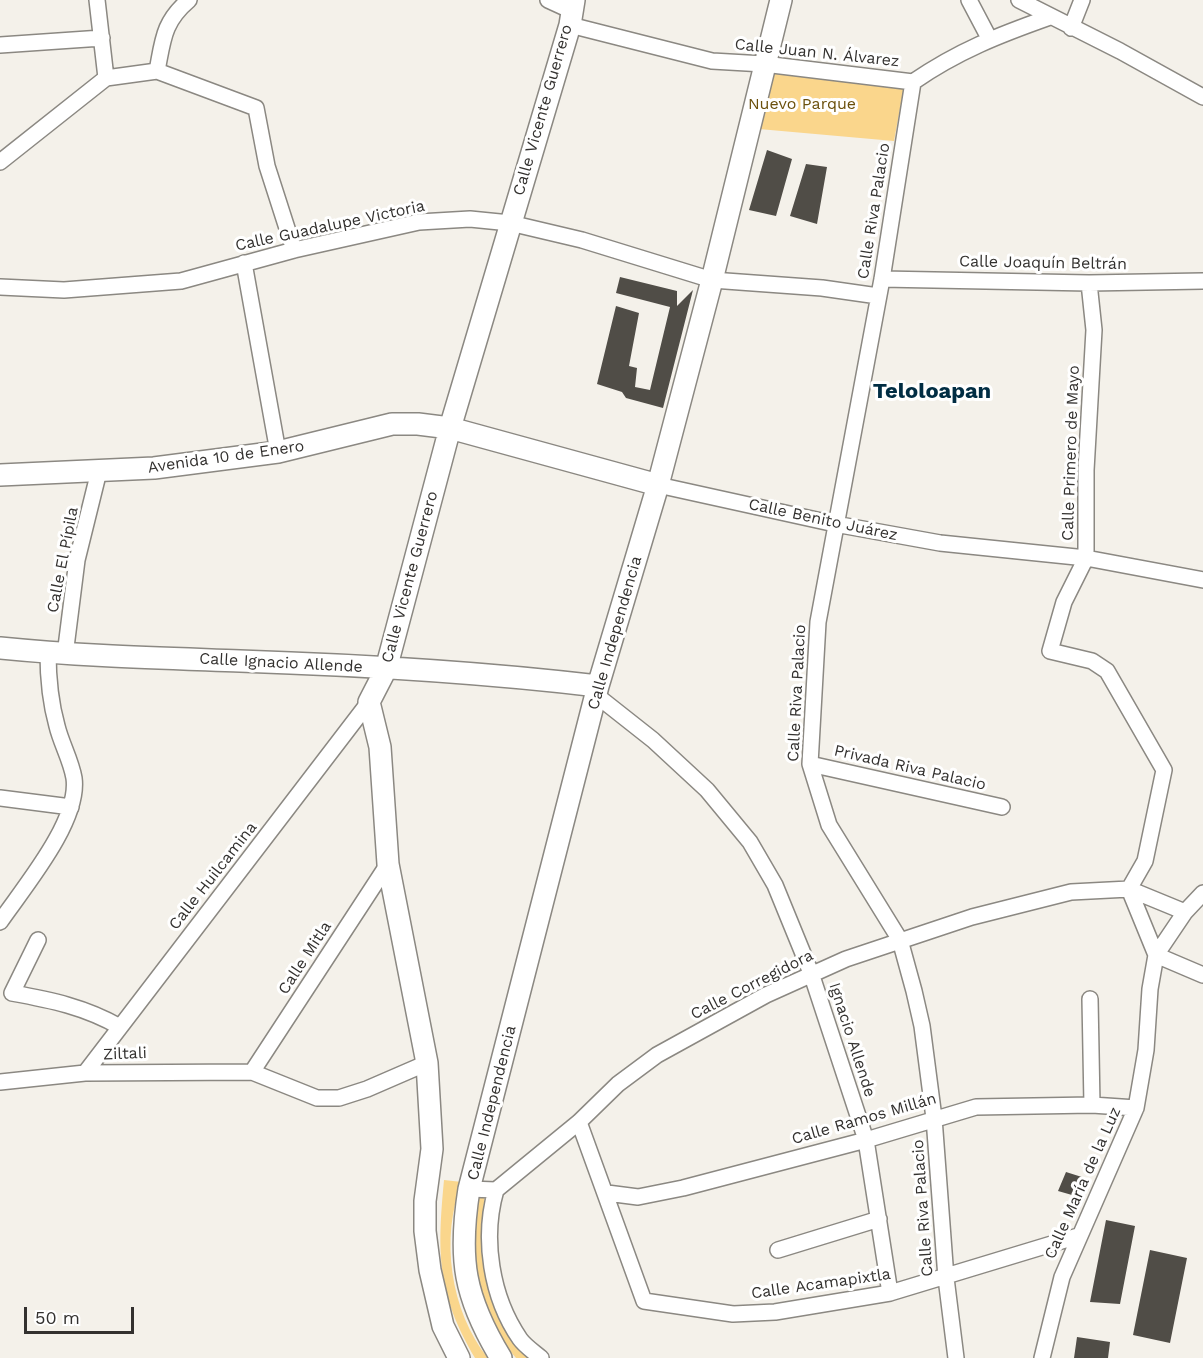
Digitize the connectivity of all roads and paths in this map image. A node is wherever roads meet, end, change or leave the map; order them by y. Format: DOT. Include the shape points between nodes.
graph roads {
  1 [pos="97,0"];
  2 [pos="189,0"];
  3 [pos="548,0"];
  4 [pos="781,0"];
  5 [pos="969,0"];
  6 [pos="1018,0"];
  7 [pos="1082,0"];
  8 [pos="572,12"];
  9 [pos="1050,17"];
  10 [pos="1071,28"];
  11 [pos="102,38"];
  12 [pos="988,38"];
  13 [pos="0,45"];
  14 [pos="764,64"];
  15 [pos="157,71"];
  16 [pos="106,78"];
  17 [pos="914,82"];
  18 [pos="1203,97"];
  19 [pos="0,162"];
  20 [pos="510,223"];
  21 [pos="294,250"];
  22 [pos="244,263"];
  23 [pos="882,279"];
  24 [pos="712,280"];
  25 [pos="1203,281"];
  26 [pos="1089,283"];
  27 [pos="0,287"];
  28 [pos="878,296"];
  29 [pos="450,428"];
  30 [pos="278,452"];
  31 [pos="99,471"];
  32 [pos="0,475"];
  33 [pos="658,484"];
  34 [pos="835,524"];
  35 [pos="1086,558"];
  36 [pos="1203,580"];
  37 [pos="0,648"];
  38 [pos="56,654"];
  39 [pos="386,669"];
  40 [pos="597,690"];
  41 [pos="369,702"];
  42 [pos="810,765"];
  43 [pos="0,798"];
  44 [pos="71,807"];
  45 [pos="1002,807"];
  46 [pos="388,864"];
  47 [pos="1129,889"];
  48 [pos="1203,893"];
  49 [pos="1185,912"];
  50 [pos="0,922"];
  51 [pos="38,940"];
  52 [pos="900,940"];
  53 [pos="1156,955"];
  54 [pos="811,973"];
  55 [pos="1203,975"];
  56 [pos="1090,999"];
  57 [pos="120,1027"];
  58 [pos="427,1063"];
  59 [pos="252,1072"];
  60 [pos="85,1073"];
  61 [pos="0,1082"];
  62 [pos="1092,1105"];
  63 [pos="1136,1108"];
  64 [pos="934,1118"];
  65 [pos="579,1122"];
  66 [pos="867,1140"];
  67 [pos="470,1190"];
  68 [pos="496,1190"];
  69 [pos="607,1193"];
  70 [pos="879,1220"];
  71 [pos="1078,1236"];
  72 [pos="778,1250"];
  73 [pos="946,1278"];
  74 [pos="890,1293"];
  75 [pos="459,1358"];
  76 [pos="501,1358"];
  77 [pos="541,1358"];
  78 [pos="956,1358"];
  79 [pos="1042,1358"];
  1 -- 11 [label="street"];
  2 -- 15 [label="street" via="175,12 163,34"];
  3 -- 8 [label="street, Calle Juan N. Álvarez"];
  4 -- 14 [label="main road, Calle Independencia"];
  5 -- 12 [label="street"];
  6 -- 9 [label="street"];
  7 -- 10 [label="street"];
  8 -- 14 [label="street, Calle Juan N. Álvarez" via="712,61"];
  8 -- 20 [label="main road, Calle Vicente Guerrero"];
  9 -- 10 [label="street"];
  9 -- 12 [label="street, Calle Juan N. Álvarez"];
  10 -- 18 [label="street"];
  11 -- 13 [label="street"];
  11 -- 16 [label="street"];
  12 -- 17 [label="street, Calle Juan N. Álvarez" via="947,58"];
  14 -- 17 [label="street, Calle Juan N. Álvarez"];
  14 -- 24 [label="main road, Calle Independencia"];
  15 -- 16 [label="street"];
  15 -- 21 [label="street" via="256,108 267,166"];
  16 -- 19 [label="street"];
  17 -- 23 [label="street, Calle Riva Palacio"];
  20 -- 21 [label="street, Calle Guadalupe Victoria" via="470,219 419,222"];
  20 -- 24 [label="street, Calle Guadalupe Victoria" via="582,240"];
  20 -- 29 [label="main road, Calle Vicente Guerrero"];
  21 -- 22 [label="street, Calle Guadalupe Victoria"];
  22 -- 27 [label="street, Calle Guadalupe Victoria" via="182,280 64,290"];
  22 -- 30 [label="street"];
  23 -- 26 [label="street, Calle Joaquín Beltrán"];
  23 -- 28 [label="street, Calle Riva Palacio"];
  24 -- 28 [label="street, Calle Guadalupe Victoria"];
  24 -- 33 [label="main road, Calle Independencia"];
  25 -- 26 [label="street, Calle Joaquín Beltrán"];
  26 -- 35 [label="street, Calle Primero de Mayo" via="1094,330 1086,470"];
  28 -- 34 [label="street, Calle Riva Palacio"];
  29 -- 30 [label="main road, Avenida 10 de Enero" via="392,424"];
  29 -- 33 [label="main road, Calle Benito Juárez"];
  29 -- 39 [label="main road, Calle Vicente Guerrero"];
  30 -- 31 [label="main road, Avenida 10 de Enero"];
  31 -- 32 [label="main road, Avenida 10 de Enero"];
  31 -- 38 [label="street, Calle El Pípila"];
  33 -- 34 [label="street, Calle Benito Juárez"];
  33 -- 40 [label="main road, Calle Independencia"];
  34 -- 35 [label="street, Calle Benito Juárez" via="940,543"];
  34 -- 42 [label="street, Calle Riva Palacio" via="818,622"];
  35 -- 36 [label="street, Calle Benito Juárez"];
  35 -- 47 [label="street, Calle Primero de Mayo" via="1064,602 1050,651 1092,661 1107,671 1164,770 1145,861"];
  37 -- 38 [label="main road, Calle Ignacio Allende"];
  38 -- 39 [label="main road, Calle Ignacio Allende"];
  38 -- 44 [label="street, Calle El Pípila" via="48,684 56,725 74,779"];
  39 -- 40 [label="main road, Calle Ignacio Allende" via="528,677"];
  39 -- 41 [label="main road, Calle Vicente Guerrero"];
  40 -- 54 [label="street, Ignacio Allende" via="707,790 750,842 775,885"];
  40 -- 67 [label="main road, Calle Independencia"];
  41 -- 46 [label="main road" via="380,747"];
  41 -- 57 [label="street, Calle Huilcamina"];
  42 -- 45 [label="street, Privada Riva Palacio"];
  42 -- 52 [label="street, Calle Riva Palacio" via="828,825"];
  43 -- 44 [label="street"];
  44 -- 50 [label="street" via="47,853"];
  46 -- 58 [label="main road"];
  46 -- 59 [label="street, Calle Mitla"];
  47 -- 49 [label="street"];
  47 -- 52 [label="street, Calle Corregidora" via="1071,892"];
  47 -- 53 [label="street"];
  48 -- 49 [label="street, Calle María de la Luz"];
  49 -- 53 [label="street, Calle María de la Luz"];
  51 -- 57 [label="street" via="12,993 95,1012"];
  52 -- 54 [label="street, Calle Corregidora"];
  52 -- 64 [label="street, Calle Riva Palacio" via="922,1026"];
  53 -- 55 [label="street"];
  53 -- 63 [label="street, Calle María de la Luz"];
  54 -- 65 [label="street, Calle Corregidora" via="657,1055 618,1084"];
  54 -- 66 [label="street, Ignacio Allende"];
  56 -- 62 [label="street"];
  57 -- 60 [label="street, Calle Huilcamina"];
  58 -- 59 [label="street" via="339,1098 317,1098"];
  58 -- 75 [label="main road" via="432,1149 425,1231 443,1326"];
  59 -- 60 [label="street, Ziltali"];
  60 -- 61 [label="street, Ziltali"];
  62 -- 63 [label="street, Calle Ramos Millán"];
  62 -- 64 [label="street, Calle Ramos Millán" via="975,1107"];
  63 -- 71 [label="street, Calle María de la Luz"];
  64 -- 66 [label="street, Calle Ramos Millán"];
  64 -- 73 [label="street, Calle Riva Palacio"];
  65 -- 68 [label="street, Calle Corregidora"];
  65 -- 69 [label="street, Calle Acamapixtla"];
  66 -- 69 [label="street, Calle Ramos Millán" via="684,1188 638,1197"];
  66 -- 70 [label="street, Ignacio Allende"];
  67 -- 68 [label="street"];
  67 -- 76 [label="main road, Calle Independencia" via="462,1233 465,1268 476,1312"];
  68 -- 77 [label="street" via="489,1242 493,1276 521,1340"];
  69 -- 74 [label="street, Calle Acamapixtla" via="644,1301 733,1314 775,1312"];
  70 -- 72 [label="street"];
  70 -- 74 [label="street, Ignacio Allende"];
  71 -- 73 [label="street, Calle Acamapixtla"];
  71 -- 79 [label="street, Calle María de la Luz" via="1062,1277"];
  73 -- 74 [label="street, Calle Acamapixtla"];
  73 -- 78 [label="street, Calle Riva Palacio"];
}
